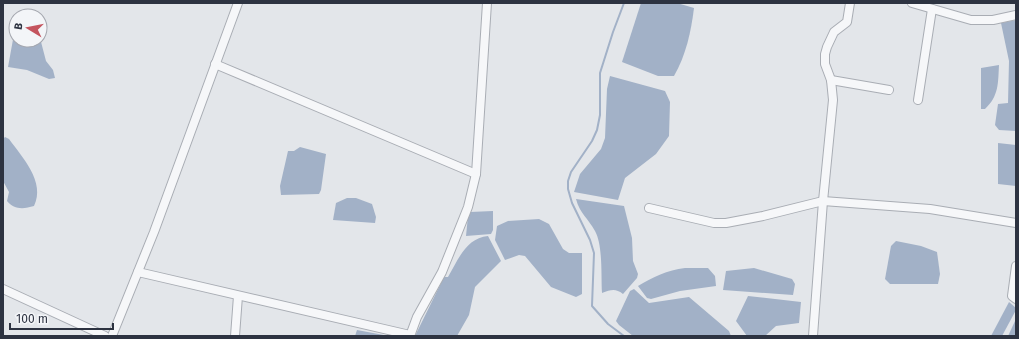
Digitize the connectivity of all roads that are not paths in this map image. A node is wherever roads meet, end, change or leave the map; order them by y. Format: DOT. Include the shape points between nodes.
graph roads {
  1 [pos="238,3"];
  2 [pos="488,3"];
  3 [pos="850,3"];
  4 [pos="912,3"];
  5 [pos="932,9"];
  6 [pos="1016,15"];
  7 [pos="215,64"];
  8 [pos="831,80"];
  9 [pos="889,90"];
  10 [pos="918,100"];
  11 [pos="476,174"];
  12 [pos="823,201"];
  13 [pos="649,208"];
  14 [pos="1016,223"];
  15 [pos="1016,266"];
  16 [pos="138,272"];
  17 [pos="3,289"];
  18 [pos="238,296"];
  19 [pos="1016,299"];
  20 [pos="105,336"];
  21 [pos="112,336"];
  22 [pos="235,336"];
  23 [pos="410,336"];
  24 [pos="813,336"];
  1 -- 7 [label="street"];
  2 -- 11 [label="street"];
  3 -- 8 [label="street" via="847,22 834,32 826,47 825,64"];
  4 -- 5 [label="street"];
  5 -- 6 [label="street" via="971,20 993,20"];
  5 -- 10 [label="street"];
  7 -- 11 [label="street"];
  7 -- 16 [label="street"];
  8 -- 9 [label="street"];
  8 -- 12 [label="street" via="833,100"];
  11 -- 23 [label="street" via="468,207 442,272 417,317"];
  12 -- 13 [label="street" via="726,223 714,223"];
  12 -- 14 [label="street" via="930,209"];
  12 -- 24 [label="street"];
  15 -- 19 [label="street" via="1012,296"];
  16 -- 18 [label="street"];
  16 -- 21 [label="street"];
  17 -- 20 [label="street"];
  18 -- 22 [label="street"];
  18 -- 23 [label="street"];
}
